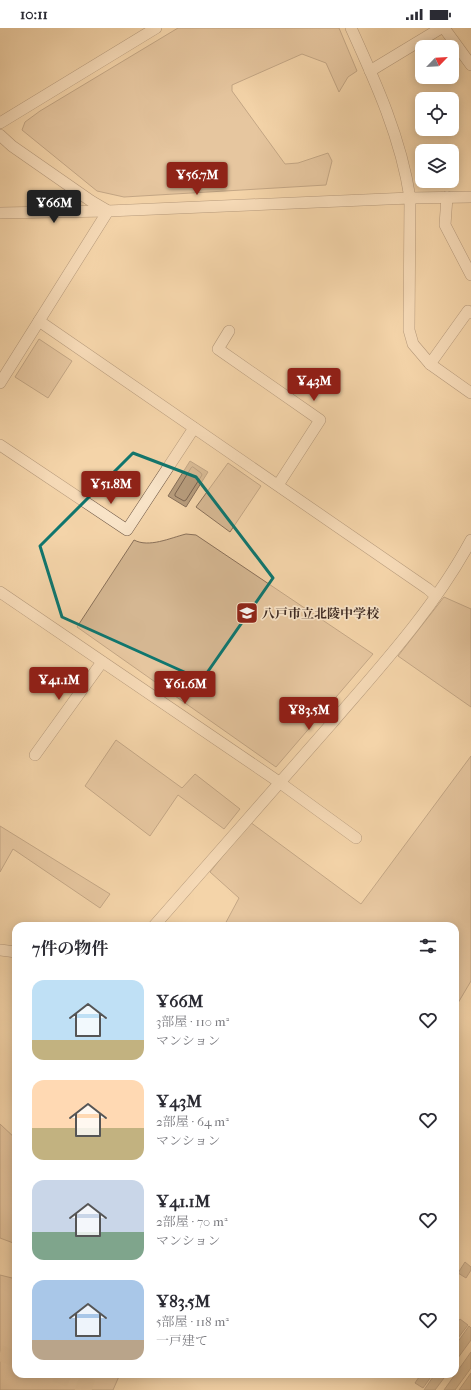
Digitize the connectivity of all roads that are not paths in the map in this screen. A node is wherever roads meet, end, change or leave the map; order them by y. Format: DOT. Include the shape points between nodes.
graph roads {
  1 [pos="156,28"];
  2 [pos="351,28"];
  3 [pos="441,28"];
  4 [pos="444,28"];
  5 [pos="471,65"];
  6 [pos="370,71"];
  7 [pos="0,123"];
  8 [pos="0,135"];
  9 [pos="446,197"];
  10 [pos="471,197"];
  11 [pos="410,198"];
  12 [pos="108,211"];
  13 [pos="0,213"];
  14 [pos="471,276"];
  15 [pos="471,313"];
  16 [pos="39,321"];
  17 [pos="229,331"];
  18 [pos="430,364"];
  19 [pos="0,384"];
  20 [pos="471,393"];
  21 [pos="194,428"];
  22 [pos="0,445"];
  23 [pos="278,485"];
  24 [pos="471,540"];
  25 [pos="468,553"];
  26 [pos="0,592"];
  27 [pos="436,596"];
  28 [pos="102,662"];
  29 [pos="35,755"];
  30 [pos="279,782"];
  31 [pos="356,838"];
  32 [pos="157,922"];
  33 [pos="0,950"];
  34 [pos="12,952"];
  1 -- 7 [label="street"];
  2 -- 6 [label="street"];
  3 -- 6 [label="street"];
  4 -- 5 [label="street"];
  6 -- 11 [label="street" via="400,150"];
  8 -- 12 [label="street" via="12,146"];
  9 -- 10 [label="street"];
  9 -- 11 [label="street"];
  9 -- 14 [label="street" via="446,225"];
  11 -- 12 [label="street"];
  11 -- 18 [label="street" via="409,330 413,344"];
  12 -- 13 [label="street"];
  12 -- 16 [label="street"];
  15 -- 18 [label="street" via="468,311"];
  16 -- 19 [label="street"];
  16 -- 21 [label="street"];
  17 -- 23 [label="street" via="218,349 320,420"];
  18 -- 20 [label="street"];
  21 -- 22 [label="street" via="127,530"];
  21 -- 23 [label="street"];
  23 -- 27 [label="street"];
  24 -- 25 [label="street"];
  25 -- 27 [label="street"];
  26 -- 28 [label="street"];
  27 -- 30 [label="street" via="362,687"];
  28 -- 29 [label="street"];
  28 -- 30 [label="street"];
  30 -- 31 [label="street"];
  30 -- 32 [label="street"];
  33 -- 34 [label="street"];
}
